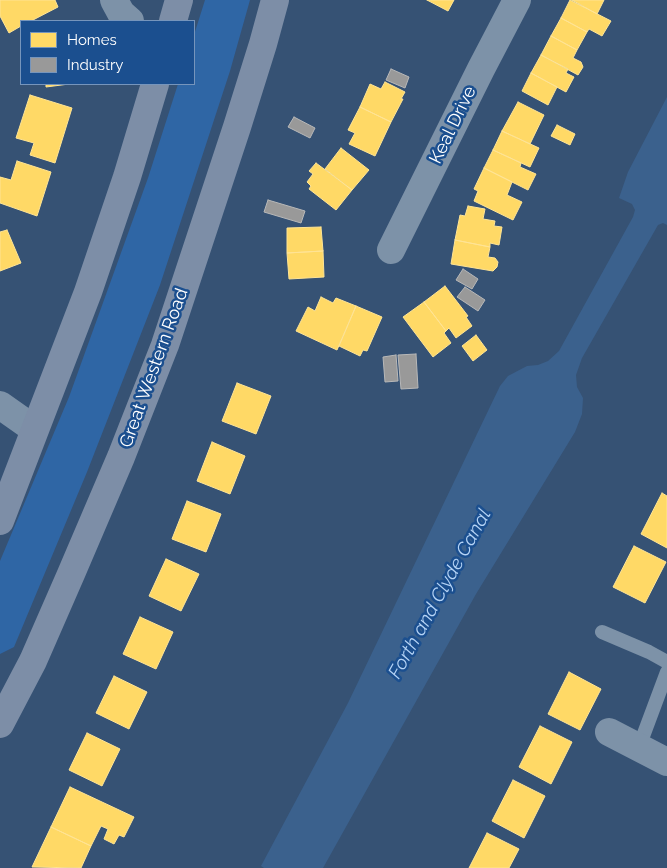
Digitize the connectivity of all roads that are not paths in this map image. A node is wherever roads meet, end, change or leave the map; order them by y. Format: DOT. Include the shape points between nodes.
graph roads {
  1 [pos="114,0"];
  2 [pos="179,0"];
  3 [pos="275,0"];
  4 [pos="517,0"];
  5 [pos="129,20"];
  6 [pos="173,20"];
  7 [pos="155,85"];
  8 [pos="391,250"];
  9 [pos="0,405"];
  10 [pos="34,429"];
  11 [pos="0,521"];
  12 [pos="602,632"];
  13 [pos="667,662"];
  14 [pos="667,672"];
  15 [pos="0,724"];
  16 [pos="609,732"];
  17 [pos="639,747"];
  18 [pos="667,762"];
  1 -- 5 [label="street"];
  2 -- 6 [label="main road"];
  3 -- 15 [label="main road, Great Western Road" via="264,44 165,345 67,583 33,661"];
  4 -- 8 [label="street, Keal Drive"];
  7 -- 10 [label="main road" via="88,292"];
  9 -- 10 [label="street"];
  10 -- 11 [label="main road"];
  12 -- 13 [label="lane"];
  14 -- 17 [label="lane"];
  16 -- 17 [label="street"];
  17 -- 18 [label="street"];
}
